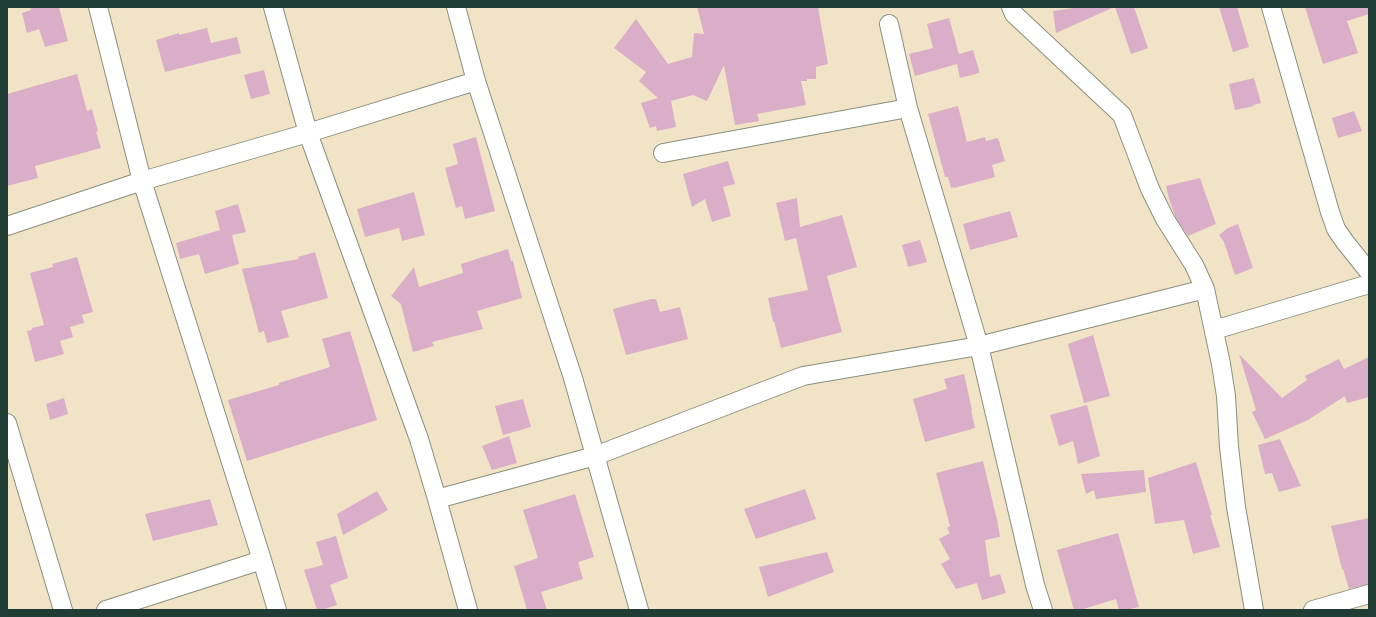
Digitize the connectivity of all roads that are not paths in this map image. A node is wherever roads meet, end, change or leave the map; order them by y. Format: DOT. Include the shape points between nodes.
graph roads {
  1 [pos="98,7"];
  2 [pos="273,7"];
  3 [pos="456,7"];
  4 [pos="1011,7"];
  5 [pos="1271,7"];
  6 [pos="889,24"];
  7 [pos="476,81"];
  8 [pos="908,108"];
  9 [pos="308,133"];
  10 [pos="663,153"];
  11 [pos="142,181"];
  12 [pos="7,226"];
  13 [pos="1369,272"];
  14 [pos="1369,284"];
  15 [pos="1205,289"];
  16 [pos="1214,330"];
  17 [pos="978,346"];
  18 [pos="7,423"];
  19 [pos="595,456"];
  20 [pos="437,498"];
  21 [pos="262,560"];
  22 [pos="1369,594"];
  23 [pos="63,610"];
  24 [pos="106,610"];
  25 [pos="277,610"];
  26 [pos="468,610"];
  27 [pos="639,610"];
  28 [pos="1043,610"];
  29 [pos="1254,610"];
  30 [pos="1313,610"];
  1 -- 11 [label="street"];
  2 -- 9 [label="street"];
  3 -- 7 [label="street"];
  4 -- 15 [label="street" via="1014,14 1122,115 1150,189"];
  5 -- 13 [label="street" via="1336,229"];
  6 -- 8 [label="street"];
  7 -- 9 [label="street"];
  7 -- 19 [label="street" via="573,378"];
  8 -- 10 [label="street"];
  8 -- 17 [label="street"];
  9 -- 11 [label="street"];
  9 -- 20 [label="street" via="419,439"];
  11 -- 12 [label="street"];
  11 -- 21 [label="street"];
  14 -- 16 [label="street"];
  15 -- 16 [label="street"];
  15 -- 17 [label="street"];
  16 -- 29 [label="street" via="1226,396 1236,507"];
  17 -- 19 [label="street" via="803,376"];
  17 -- 28 [label="street"];
  18 -- 23 [label="street"];
  19 -- 20 [label="street"];
  19 -- 27 [label="street"];
  20 -- 26 [label="street"];
  21 -- 24 [label="street"];
  21 -- 25 [label="street"];
  22 -- 30 [label="street"];
}
